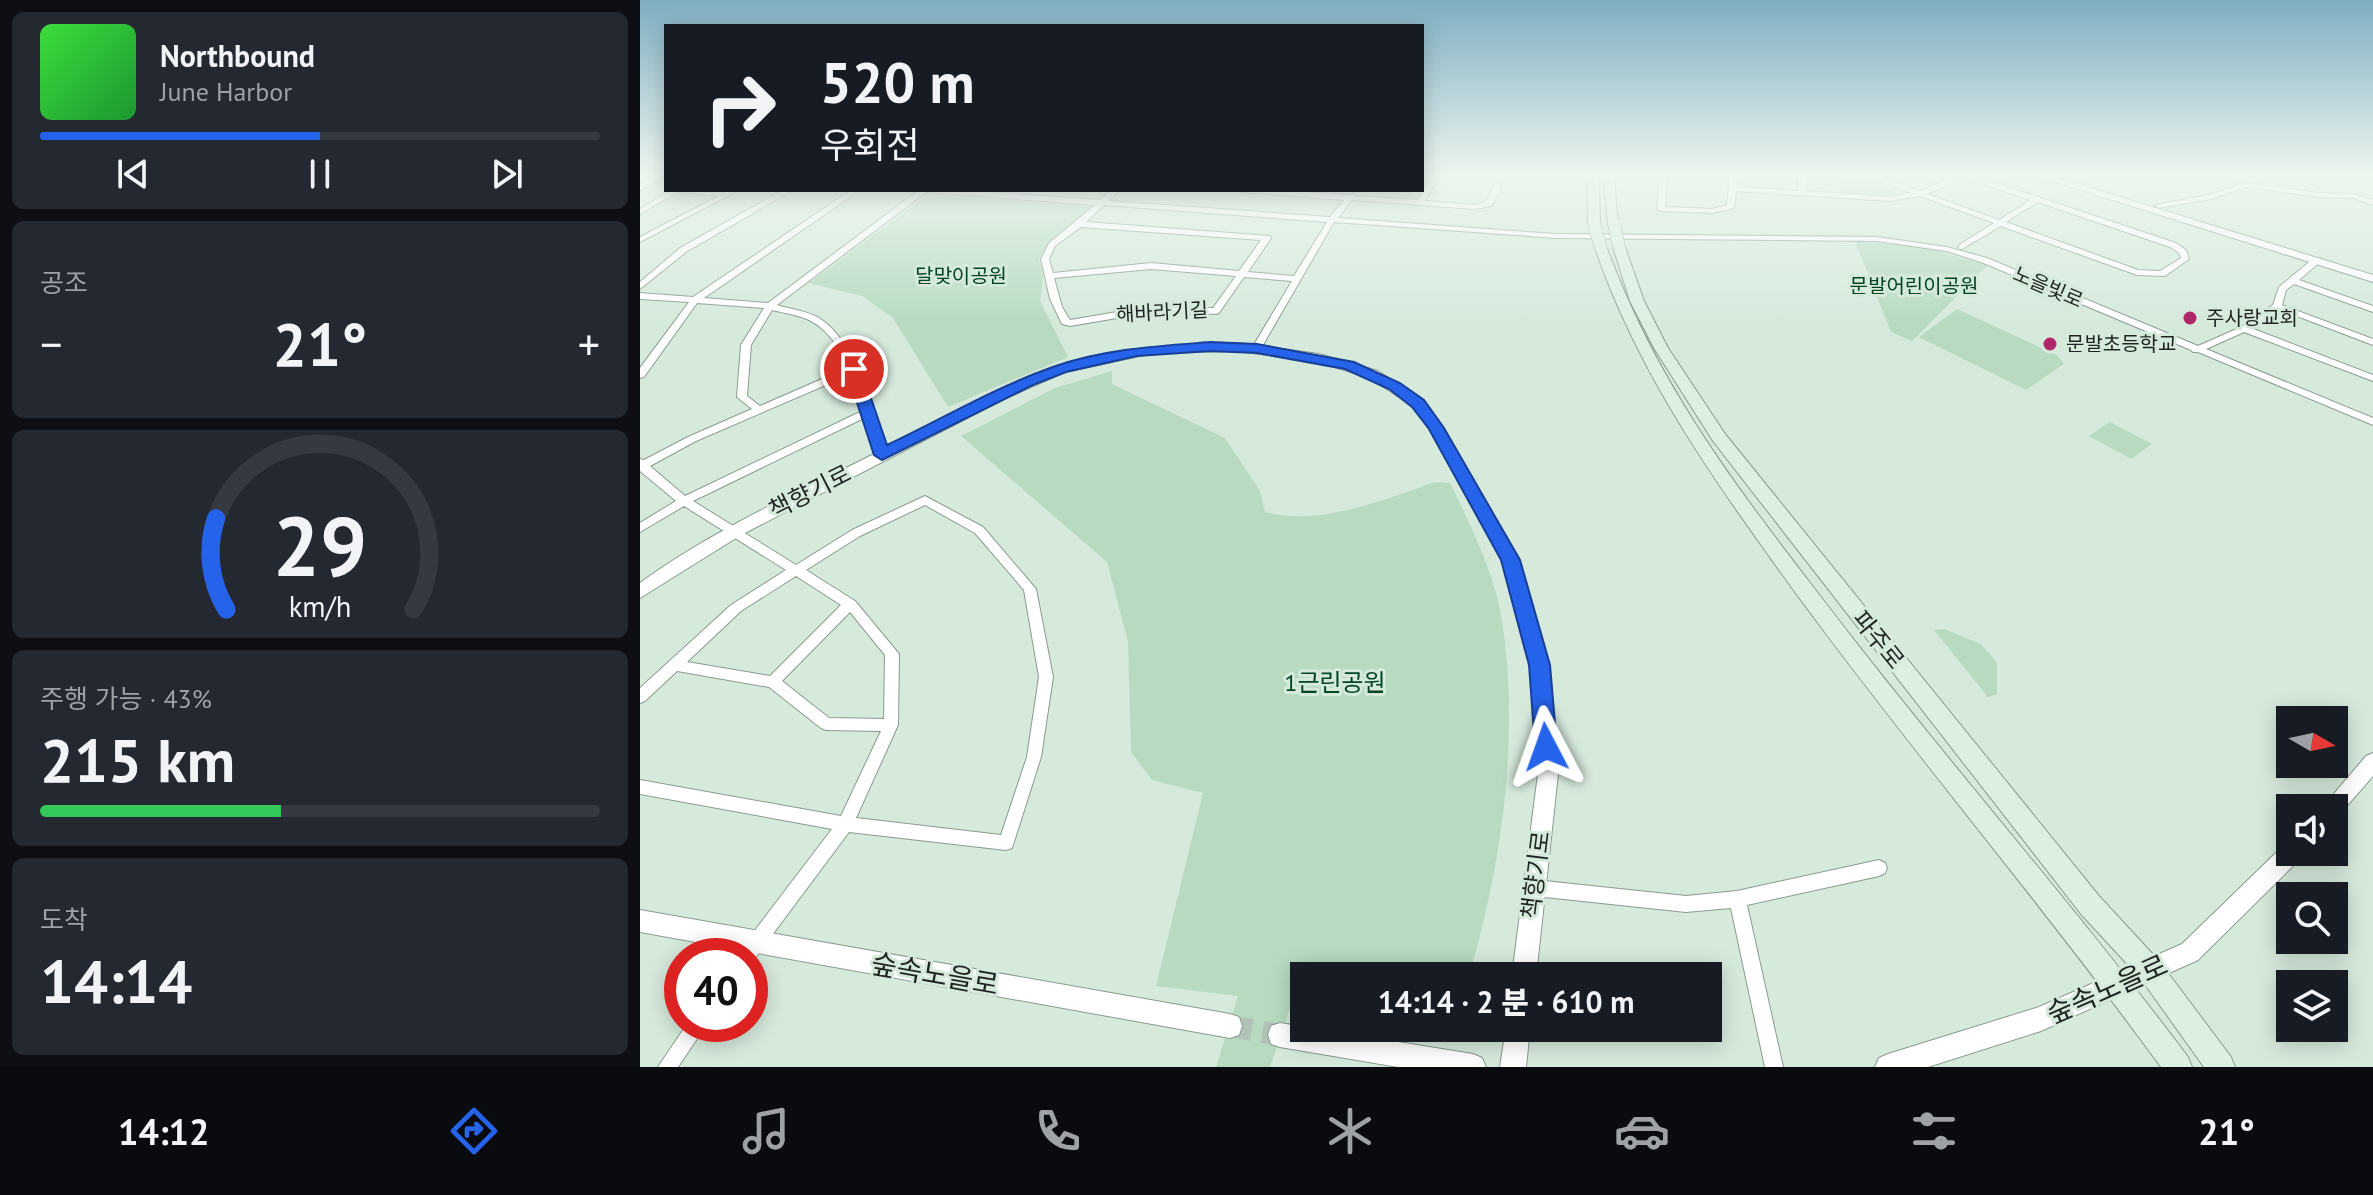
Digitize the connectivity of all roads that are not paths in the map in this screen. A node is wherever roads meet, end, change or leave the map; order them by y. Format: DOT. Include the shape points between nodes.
graph roads {
  1 [pos="668,224"];
  2 [pos="729,224"];
  3 [pos="807,224"];
  4 [pos="879,224"];
  5 [pos="1079,224"];
  6 [pos="1329,224"];
  7 [pos="1373,224"];
  8 [pos="1594,224"];
  9 [pos="1614,224"];
  10 [pos="1998,224"];
  11 [pos="2006,224"];
  12 [pos="2110,224"];
  13 [pos="2198,224"];
  14 [pos="2213,224"];
  15 [pos="640,240"];
  16 [pos="1962,247"];
  17 [pos="1610,248"];
  18 [pos="2317,260"];
  19 [pos="1242,274"];
  20 [pos="1051,276"];
  21 [pos="2373,276"];
  22 [pos="1296,279"];
  23 [pos="2294,281"];
  24 [pos="640,286"];
  25 [pos="640,296"];
  26 [pos="695,300"];
  27 [pos="770,306"];
  28 [pos="2277,306"];
  29 [pos="2373,309"];
  30 [pos="2244,329"];
  31 [pos="2373,342"];
  32 [pos="1257,348"];
  33 [pos="2196,350"];
  34 [pos="854,369"];
  35 [pos="640,372"];
  36 [pos="2373,378"];
  37 [pos="758,409"];
  38 [pos="866,413"];
  39 [pos="2373,422"];
  40 [pos="882,455"];
  41 [pos="640,465"];
  42 [pos="684,501"];
  43 [pos="640,528"];
  44 [pos="735,531"];
  45 [pos="796,569"];
  46 [pos="640,592"];
  47 [pos="850,604"];
  48 [pos="674,665"];
  49 [pos="773,682"];
  50 [pos="640,697"];
  51 [pos="891,725"];
  52 [pos="2373,762"];
  53 [pos="640,787"];
  54 [pos="2344,794"];
  55 [pos="845,824"];
  56 [pos="2278,866"];
  57 [pos="1879,868"];
  58 [pos="1535,888"];
  59 [pos="1737,899"];
  60 [pos="640,921"];
  61 [pos="707,938"];
  62 [pos="759,938"];
  63 [pos="768,952"];
  64 [pos="1526,962"];
  65 [pos="2150,970"];
  66 [pos="2117,983"];
  67 [pos="1230,1026"];
  68 [pos="1280,1035"];
  69 [pos="685,1042"];
  70 [pos="1516,1042"];
  71 [pos="667,1067"];
  72 [pos="1473,1067"];
  73 [pos="1513,1067"];
  74 [pos="1774,1067"];
  75 [pos="1888,1067"];
  76 [pos="2178,1067"];
  77 [pos="2221,1067"];
  1 -- 15 [label="street"];
  2 -- 24 [label="street" via="683,250"];
  3 -- 26 [label="street"];
  4 -- 27 [label="street"];
  5 -- 19 [label="street, 해바라기길" via="1267,238"];
  5 -- 20 [label="street, 해바라기길" via="1052,245 1045,259"];
  6 -- 22 [label="street"];
  7 -- 33 [label="street, 노을빛로" via="1556,236 1877,239 1947,249"];
  8 -- 17 [label="main road, 파주로, bridge"];
  9 -- 17 [label="main road, 파주로, bridge"];
  10 -- 16 [label="street"];
  11 -- 12 [label="street" via="2146,274 2168,272 2185,259 2173,245"];
  13 -- 18 [label="street"];
  14 -- 21 [label="street"];
  17 -- 65 [label="main road, 파주로" via="1655,336 1719,437 2090,905"];
  17 -- 66 [label="main road, 파주로" via="1623,310 1645,355 1742,505 1824,618"];
  18 -- 21 [label="street"];
  18 -- 23 [label="street"];
  19 -- 20 [label="street, 해바라기길" via="1151,266"];
  19 -- 20 [label="street, 해바라기길" via="1216,311 1158,308 1075,323 1065,322 1053,302"];
  19 -- 22 [label="street, 해바라기길"];
  22 -- 32 [label="street"];
  23 -- 28 [label="street" via="2282,289"];
  23 -- 29 [label="street"];
  25 -- 26 [label="street"];
  26 -- 27 [label="street"];
  26 -- 35 [label="street"];
  27 -- 34 [label="street" via="814,319 835,336"];
  27 -- 37 [label="street" via="746,345 742,369 742,397"];
  28 -- 30 [label="street"];
  28 -- 31 [label="street"];
  30 -- 33 [label="street"];
  30 -- 36 [label="street"];
  32 -- 40 [label="street, 책향기로" via="1154,349 1061,369"];
  32 -- 58 [label="street, 책향기로" via="1349,365 1418,403 1511,560 1540,665 1548,774"];
  33 -- 39 [label="street, 노을빛로"];
  34 -- 37 [label="street"];
  34 -- 38 [label="street"];
  37 -- 41 [label="street"];
  38 -- 40 [label="street"];
  38 -- 42 [label="street"];
  40 -- 44 [label="street, 책향기로"];
  41 -- 42 [label="street"];
  42 -- 43 [label="street"];
  42 -- 44 [label="street"];
  44 -- 45 [label="street"];
  44 -- 46 [label="street, 책향기로"];
  45 -- 47 [label="street"];
  45 -- 48 [label="street" via="736,608"];
  45 -- 55 [label="street" via="925,500 979,530 1030,589 1033,604 1046,677 1034,757 1006,843"];
  47 -- 49 [label="street"];
  47 -- 51 [label="street" via="892,654"];
  48 -- 49 [label="street"];
  48 -- 50 [label="street"];
  49 -- 51 [label="street" via="826,724"];
  51 -- 55 [label="street"];
  52 -- 54 [label="street"];
  53 -- 55 [label="street"];
  55 -- 62 [label="street"];
  56 -- 65 [label="street, 숲속노을로" via="2190,952"];
  57 -- 59 [label="street"];
  58 -- 59 [label="street" via="1686,904"];
  58 -- 64 [label="street, 책향기로"];
  59 -- 74 [label="street"];
  60 -- 61 [label="street, 숲속노을로"];
  63 -- 67 [label="street, 숲속노을로"];
  65 -- 66 [label="street, 숲속노을로"];
  65 -- 77 [label="main road, 파주로"];
  66 -- 75 [label="street, 숲속노을로" via="2041,1019"];
  66 -- 76 [label="main road, 파주로"];
  68 -- 72 [label="street"];
  69 -- 71 [label="street"];
  70 -- 73 [label="street"];
}
